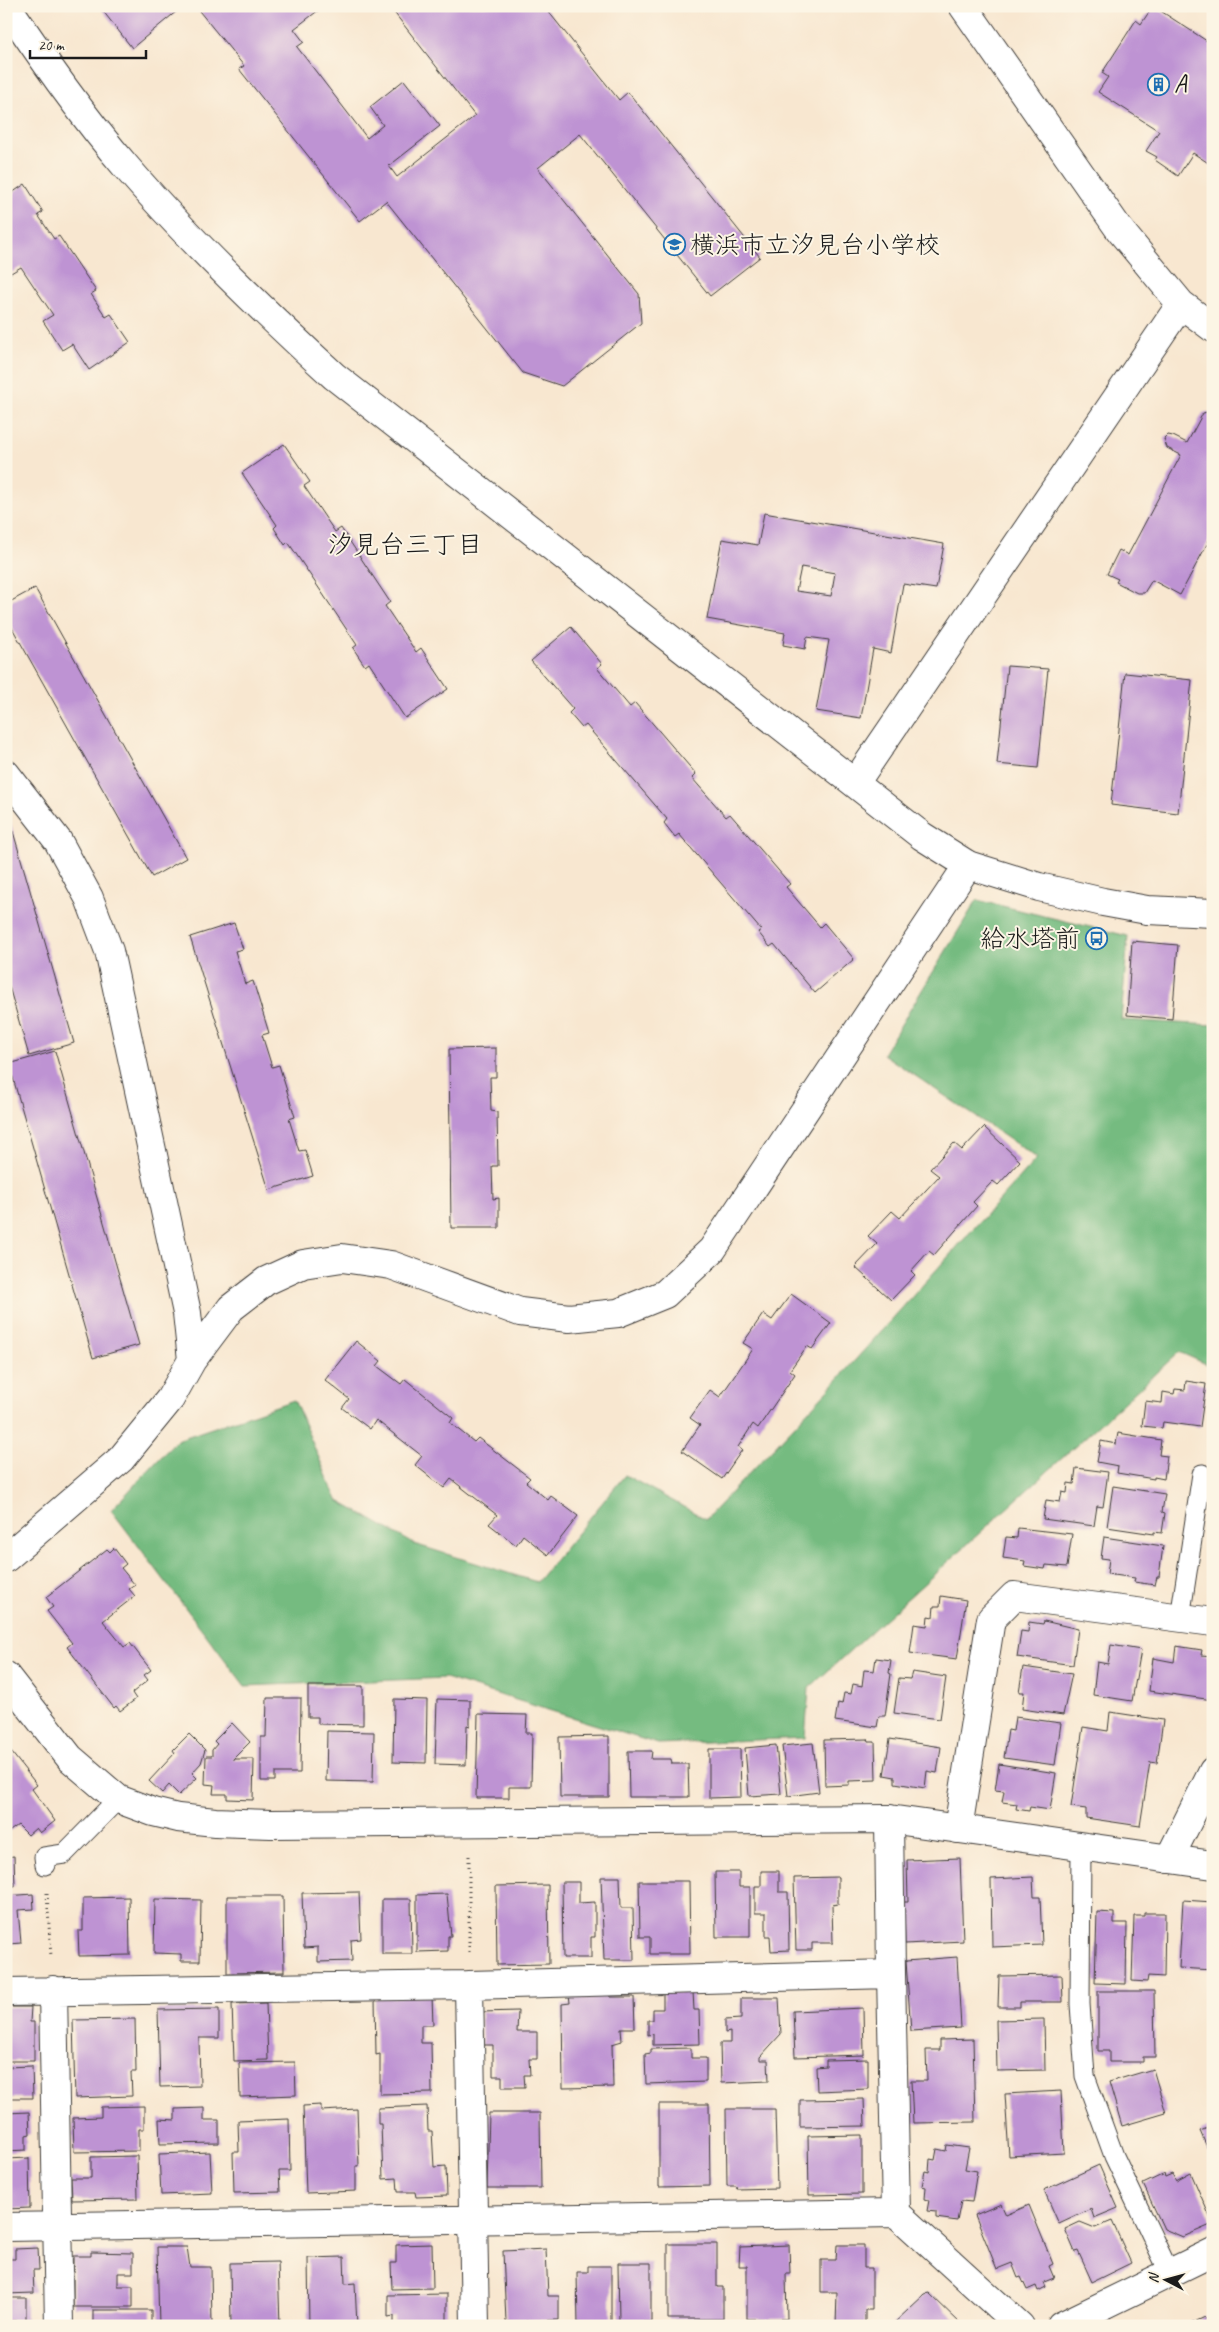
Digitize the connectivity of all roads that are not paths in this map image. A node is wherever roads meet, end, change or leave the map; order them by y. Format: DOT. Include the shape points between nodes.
graph roads {
  1 [pos="7,6"];
  2 [pos="963,6"];
  3 [pos="1181,304"];
  4 [pos="1213,328"];
  5 [pos="6,774"];
  6 [pos="855,783"];
  7 [pos="968,865"];
  8 [pos="1213,912"];
  9 [pos="192,1360"];
  10 [pos="1202,1474"];
  11 [pos="6,1558"];
  12 [pos="1180,1618"];
  13 [pos="1213,1622"];
  14 [pos="6,1676"];
  15 [pos="1213,1771"];
  16 [pos="118,1798"];
  17 [pos="889,1819"];
  18 [pos="958,1829"];
  19 [pos="1081,1846"];
  20 [pos="1169,1859"];
  21 [pos="45,1865"];
  22 [pos="1213,1865"];
  23 [pos="891,1974"];
  24 [pos="469,1985"];
  25 [pos="53,1990"];
  26 [pos="6,1992"];
  27 [pos="896,2213"];
  28 [pos="473,2220"];
  29 [pos="57,2226"];
  30 [pos="6,2227"];
  31 [pos="1213,2252"];
  32 [pos="1170,2274"];
  33 [pos="59,2326"];
  34 [pos="475,2326"];
  35 [pos="1020,2326"];
  36 [pos="1061,2326"];
  1 -- 6 [label="street" via="62,86 126,168 187,235 300,345 407,435"];
  2 -- 3 [label="street" via="1119,229"];
  3 -- 4 [label="street"];
  3 -- 6 [label="street"];
  5 -- 9 [label="street" via="58,841 89,898 109,951 187,1313"];
  6 -- 7 [label="street" via="922,836"];
  7 -- 8 [label="street" via="1103,902 1147,910"];
  7 -- 9 [label="street" via="712,1250 665,1294 618,1313 569,1318 520,1312 391,1265 342,1258 303,1264 266,1281 231,1308"];
  9 -- 11 [label="street" via="170,1399 121,1460"];
  10 -- 12 [label="lane"];
  12 -- 13 [label="street"];
  12 -- 18 [label="street" via="1014,1596 991,1618"];
  14 -- 16 [label="street" via="70,1758"];
  15 -- 20 [label="street"];
  16 -- 17 [label="street" via="153,1812 215,1822"];
  16 -- 21 [label="lane" via="64,1854 44,1857"];
  17 -- 18 [label="street"];
  17 -- 23 [label="street"];
  18 -- 19 [label="street"];
  19 -- 20 [label="street"];
  19 -- 32 [label="lane" via="1080,2004 1085,2076 1114,2156"];
  20 -- 22 [label="street"];
  23 -- 24 [label="street"];
  23 -- 27 [label="street"];
  24 -- 25 [label="street"];
  24 -- 28 [label="street"];
  25 -- 26 [label="street"];
  25 -- 29 [label="street"];
  27 -- 28 [label="street"];
  27 -- 35 [label="street"];
  28 -- 29 [label="street"];
  28 -- 34 [label="street"];
  29 -- 30 [label="street"];
  29 -- 33 [label="street"];
  31 -- 32 [label="street"];
  32 -- 36 [label="street"];
}
